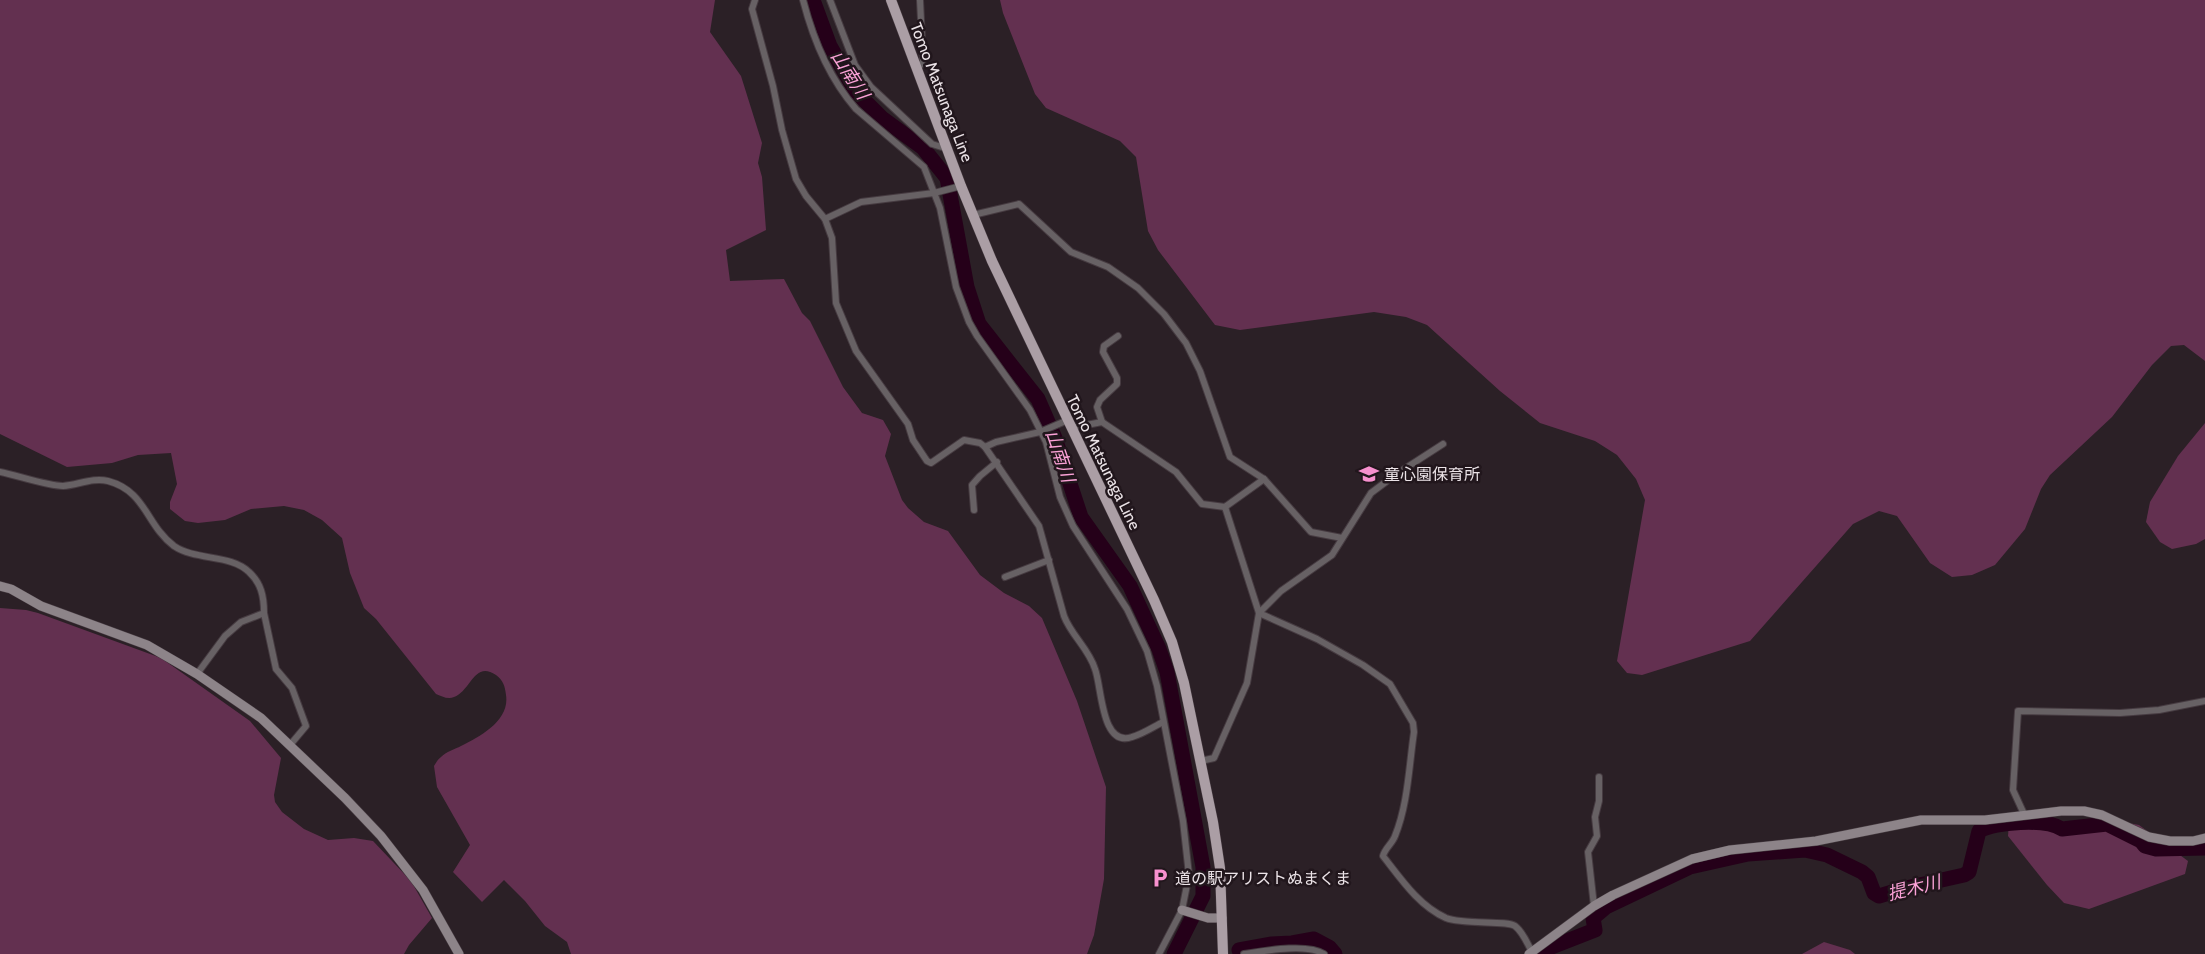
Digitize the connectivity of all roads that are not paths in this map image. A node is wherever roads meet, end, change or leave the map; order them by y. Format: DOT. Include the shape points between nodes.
graph roads {
  1 [pos="755,0"];
  2 [pos="803,0"];
  3 [pos="830,0"];
  4 [pos="891,0"];
  5 [pos="920,0"];
  6 [pos="918,69"];
  7 [pos="948,149"];
  8 [pos="959,186"];
  9 [pos="936,192"];
  10 [pos="973,215"];
  11 [pos="825,218"];
  12 [pos="1118,336"];
  13 [pos="1102,422"];
  14 [pos="1066,424"];
  15 [pos="1042,431"];
  16 [pos="1443,444"];
  17 [pos="985,447"];
  18 [pos="997,462"];
  19 [pos="0,472"];
  20 [pos="1264,479"];
  21 [pos="1225,507"];
  22 [pos="974,510"];
  23 [pos="1342,538"];
  24 [pos="1049,560"];
  25 [pos="1005,576"];
  26 [pos="0,586"];
  27 [pos="264,613"];
  28 [pos="1259,613"];
  29 [pos="197,674"];
  30 [pos="2205,701"];
  31 [pos="1163,722"];
  32 [pos="290,745"];
  33 [pos="1201,761"];
  34 [pos="1599,777"];
  35 [pos="2024,814"];
  36 [pos="2205,838"];
  37 [pos="1594,906"];
  38 [pos="1184,910"];
  39 [pos="1222,918"];
  40 [pos="1530,953"];
  41 [pos="460,954"];
  42 [pos="1159,954"];
  43 [pos="1223,954"];
  44 [pos="1244,954"];
  45 [pos="1324,954"];
  1 -- 11 [label="street" via="752,9 796,179"];
  2 -- 9 [label="street" via="815,40 847,99 924,167"];
  3 -- 7 [label="street" via="856,64 871,87 932,144"];
  4 -- 6 [label="main road, Tomo Matsunaga Line"];
  5 -- 6 [label="street" via="923,61"];
  6 -- 7 [label="main road, Tomo Matsunaga Line"];
  7 -- 8 [label="main road, Tomo Matsunaga Line"];
  8 -- 9 [label="street"];
  8 -- 10 [label="main road, Tomo Matsunaga Line"];
  9 -- 11 [label="street" via="861,202"];
  9 -- 15 [label="street" via="956,287 970,322"];
  10 -- 14 [label="main road, Tomo Matsunaga Line"];
  10 -- 20 [label="street" via="1019,204 1071,252 1108,268 1138,288 1186,343 1211,399 1230,457"];
  11 -- 17 [label="street" via="832,238 839,311 856,351 908,424 913,440 927,461 931,463 964,440"];
  12 -- 13 [label="street" via="1104,346 1103,352 1117,384 1097,407"];
  13 -- 14 [label="street"];
  13 -- 21 [label="street" via="1176,472 1202,504"];
  14 -- 15 [label="street"];
  14 -- 33 [label="main road, Tomo Matsunaga Line" via="1172,642"];
  15 -- 17 [label="street"];
  15 -- 31 [label="street" via="1060,497 1074,526 1127,609 1147,651"];
  16 -- 23 [label="street" via="1371,493"];
  17 -- 18 [label="street"];
  18 -- 22 [label="street" via="972,485"];
  18 -- 24 [label="street" via="1039,526"];
  19 -- 27 [label="street" via="62,486 106,480 120,486 134,494 160,534 175,546 191,554 248,570 264,596"];
  20 -- 21 [label="street"];
  20 -- 23 [label="street" via="1311,532"];
  21 -- 28 [label="street"];
  23 -- 28 [label="street" via="1332,555 1281,592"];
  24 -- 25 [label="street"];
  24 -- 31 [label="street" via="1068,626 1095,667 1107,724 1113,734 1119,738 1131,738"];
  26 -- 29 [label="street" via="41,606 147,646"];
  27 -- 29 [label="street" via="241,622 225,636"];
  27 -- 32 [label="street" via="276,669 292,688 306,726"];
  28 -- 33 [label="street" via="1247,683 1214,758"];
  28 -- 40 [label="street" via="1317,639 1390,684 1413,722 1414,732 1401,813 1394,838 1383,856 1423,903 1438,914 1460,922 1513,924 1520,930"];
  29 -- 32 [label="street" via="261,718"];
  30 -- 35 [label="street" via="2120,713 2018,710 2014,790"];
  31 -- 38 [label="street" via="1183,821 1189,875"];
  32 -- 41 [label="street" via="381,836 423,890"];
  33 -- 39 [label="main road, Tomo Matsunaga Line" via="1220,868"];
  34 -- 37 [label="street" via="1595,816 1597,836 1588,852"];
  35 -- 36 [label="street" via="2084,811 2102,815 2149,837 2170,841"];
  35 -- 37 [label="street" via="1985,820 1921,820 1816,842 1730,850 1692,859"];
  37 -- 40 [label="street"];
  38 -- 39 [label="street" via="1208,918"];
  38 -- 42 [label="street"];
  39 -- 43 [label="main road, Tomo Matsunaga Line"];
  44 -- 45 [label="street" via="1309,949"];
}
